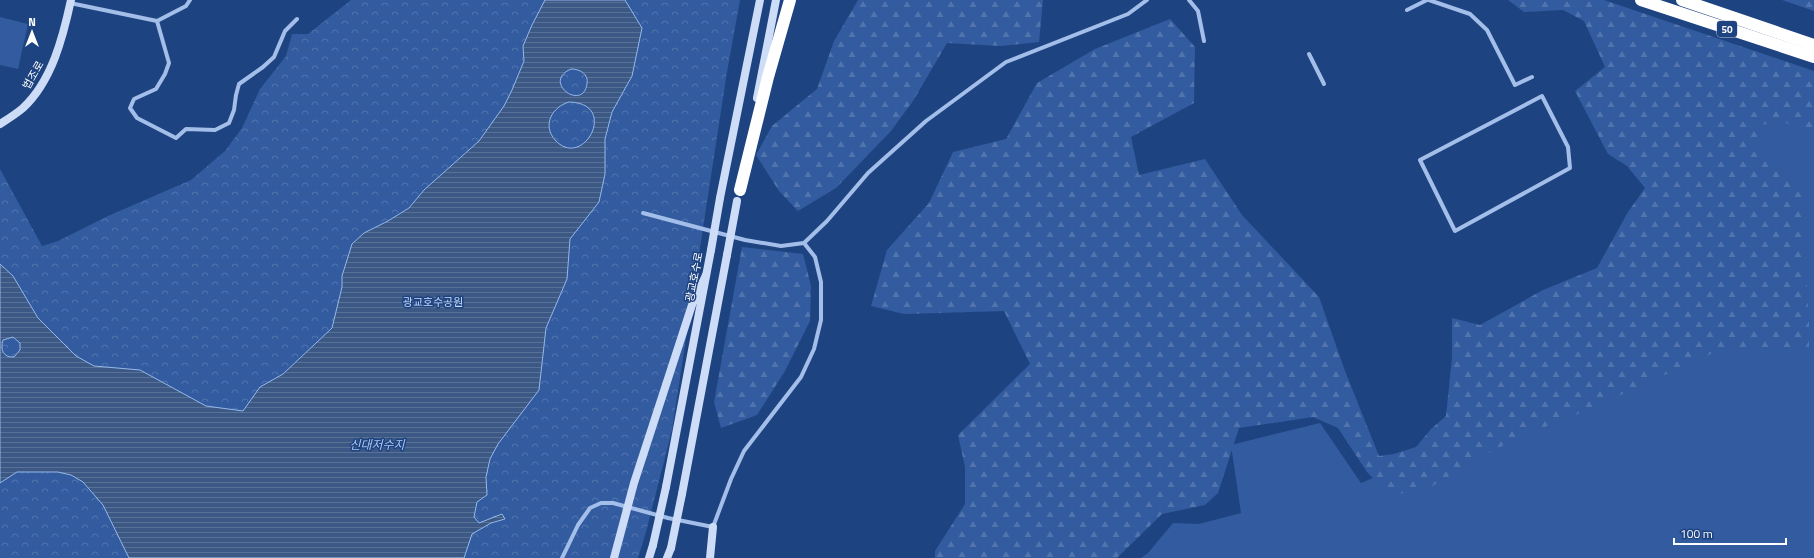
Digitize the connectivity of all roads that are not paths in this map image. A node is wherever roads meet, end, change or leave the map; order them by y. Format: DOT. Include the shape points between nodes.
graph roads {
  1 [pos="190,0"];
  2 [pos="760,0"];
  3 [pos="776,0"];
  4 [pos="790,0"];
  5 [pos="1147,0"];
  6 [pos="1189,0"];
  7 [pos="1428,0"];
  8 [pos="1641,0"];
  9 [pos="1682,0"];
  10 [pos="71,2"];
  11 [pos="1407,10"];
  12 [pos="297,19"];
  13 [pos="157,21"];
  14 [pos="1204,41"];
  15 [pos="1814,45"];
  16 [pos="1309,54"];
  17 [pos="1814,57"];
  18 [pos="1532,76"];
  19 [pos="1324,84"];
  20 [pos="1542,96"];
  21 [pos="0,124"];
  22 [pos="739,196"];
  23 [pos="643,213"];
  24 [pos="804,243"];
  25 [pos="706,276"];
  26 [pos="627,507"];
  27 [pos="713,527"];
  28 [pos="562,558"];
  29 [pos="614,558"];
  30 [pos="649,558"];
  31 [pos="667,558"];
  32 [pos="710,558"];
  1 -- 13 [label="street" via="186,6"];
  2 -- 25 [label="main road, 광교호수로, bridge"];
  3 -- 22 [label="main road"];
  4 -- 22 [label="highway"];
  5 -- 24 [label="street" via="1128,14 1006,62 926,121 868,173 828,222"];
  6 -- 14 [label="street" via="1198,11"];
  7 -- 11 [label="street"];
  7 -- 18 [label="street" via="1470,14 1487,30 1515,85"];
  8 -- 17 [label="highway, 50"];
  9 -- 15 [label="highway, 50"];
  10 -- 13 [label="street"];
  10 -- 21 [label="main road, 법조로" via="61,43 48,72 23,109"];
  12 -- 13 [label="street" via="285,31 274,57 239,84 229,123 215,130 186,129 176,138 137,118 130,108 134,99 156,89 169,63"];
  16 -- 19 [label="street"];
  20 -- 20 [label="street" via="1420,160 1455,231 1570,168 1568,147"];
  22 -- 31 [label="main road, bridge" via="682,494"];
  23 -- 24 [label="street" via="745,240 781,246"];
  24 -- 27 [label="street" via="815,257 821,282 821,320 814,349 801,377 744,451"];
  25 -- 26 [label="main road" via="692,305"];
  25 -- 30 [label="main road, 광교호수로, bridge" via="666,487"];
  26 -- 27 [label="street"];
  26 -- 28 [label="street" via="601,503 590,508 578,525"];
  26 -- 29 [label="main road"];
  27 -- 32 [label="main road"];
}
